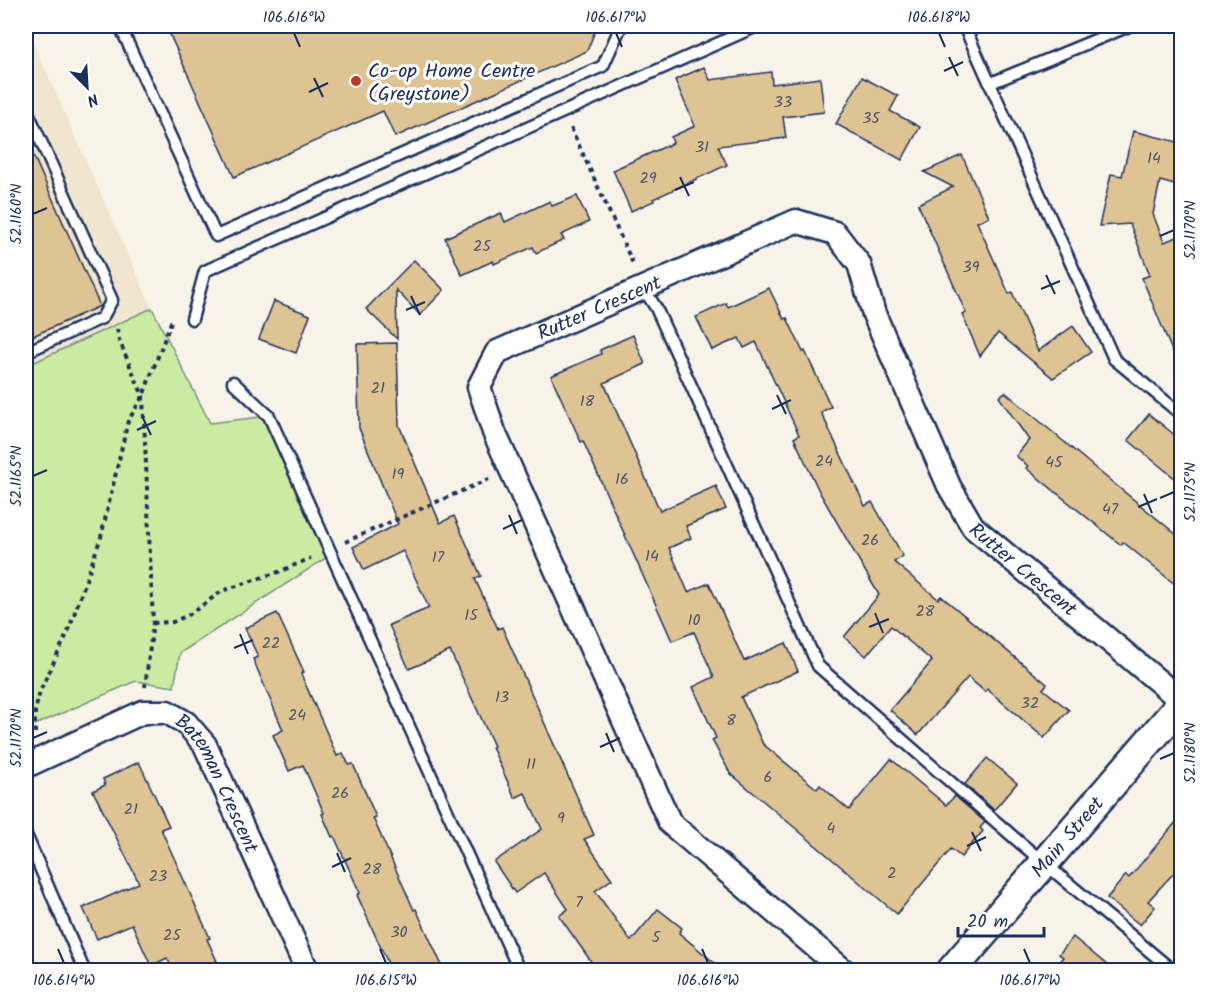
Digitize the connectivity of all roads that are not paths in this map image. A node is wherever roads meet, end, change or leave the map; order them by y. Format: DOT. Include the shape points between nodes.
graph roads {
  1 [pos="120,26"];
  2 [pos="621,26"];
  3 [pos="757,26"];
  4 [pos="964,26"];
  5 [pos="1129,26"];
  6 [pos="991,83"];
  7 [pos="26,108"];
  8 [pos="640,279"];
  9 [pos="192,319"];
  10 [pos="26,352"];
  11 [pos="233,382"];
  12 [pos="1182,415"];
  13 [pos="1182,702"];
  14 [pos="26,766"];
  15 [pos="26,835"];
  16 [pos="1044,862"];
  17 [pos="84,970"];
  18 [pos="307,970"];
  19 [pos="519,970"];
  20 [pos="843,970"];
  21 [pos="952,970"];
  22 [pos="1172,970"];
  1 -- 2 [label="lane" via="216,236 603,66"];
  3 -- 9 [label="lane" via="205,271"];
  4 -- 6 [label="lane"];
  5 -- 6 [label="lane"];
  6 -- 12 [label="lane" via="1114,359"];
  7 -- 10 [label="lane" via="112,300 102,318"];
  8 -- 13 [label="street, Rutter Crescent" via="796,221 835,232 860,264 874,314 949,486 973,526"];
  8 -- 16 [label="lane" via="818,666"];
  8 -- 20 [label="street, Rutter Crescent" via="497,352 478,387 494,432 670,823"];
  11 -- 19 [label="lane" via="269,416"];
  13 -- 16 [label="street, Main Street"];
  14 -- 18 [label="street, Bateman Crescent" via="143,712 166,712 186,723 205,745"];
  15 -- 17 [label="lane"];
  16 -- 21 [label="street, Main Street"];
  16 -- 22 [label="lane"];
}
